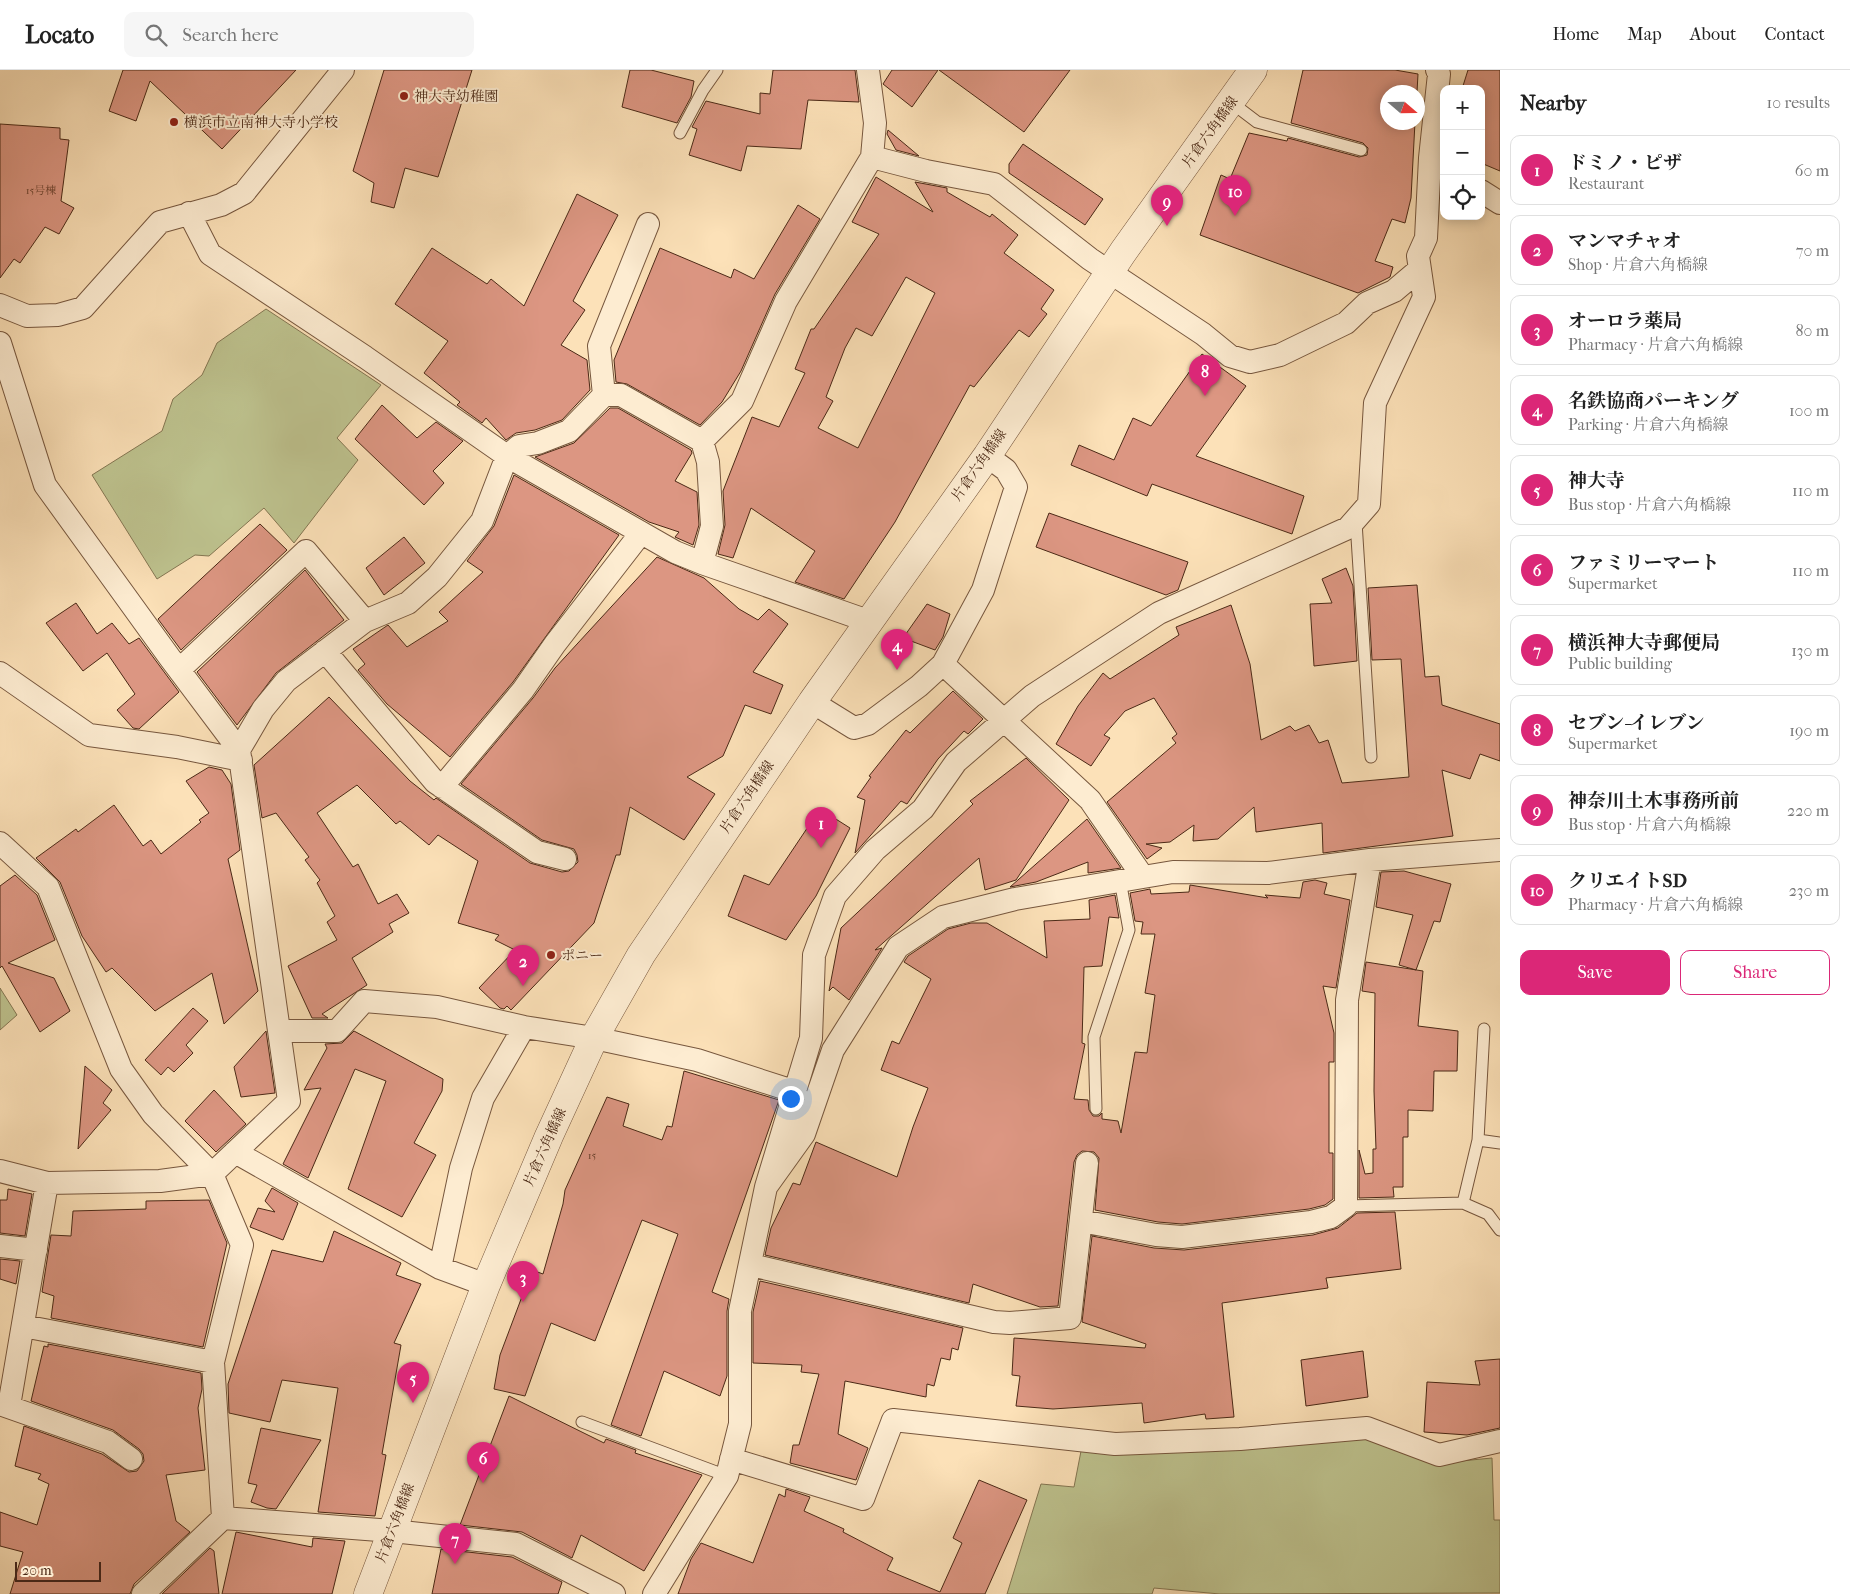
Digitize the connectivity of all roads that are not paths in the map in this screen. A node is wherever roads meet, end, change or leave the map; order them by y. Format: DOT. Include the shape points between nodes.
graph roads {
  1 [pos="343,70"];
  2 [pos="716,70"];
  3 [pos="868,70"];
  4 [pos="1253,70"];
  5 [pos="1437,70"];
  6 [pos="1232,103"];
  7 [pos="680,133"];
  8 [pos="1361,150"];
  9 [pos="872,157"];
  10 [pos="1437,162"];
  11 [pos="1485,194"];
  12 [pos="1500,203"];
  13 [pos="189,213"];
  14 [pos="648,224"];
  15 [pos="1420,269"];
  16 [pos="1110,272"];
  17 [pos="0,305"];
  18 [pos="0,343"];
  19 [pos="604,395"];
  20 [pos="702,441"];
  21 [pos="507,456"];
  22 [pos="987,456"];
  23 [pos="1356,519"];
  24 [pos="641,534"];
  25 [pos="702,563"];
  26 [pos="365,621"];
  27 [pos="868,621"];
  28 [pos="326,651"];
  29 [pos="943,664"];
  30 [pos="179,670"];
  31 [pos="0,673"];
  32 [pos="812,702"];
  33 [pos="1004,721"];
  34 [pos="240,755"];
  35 [pos="1370,757"];
  36 [pos="442,787"];
  37 [pos="0,843"];
  38 [pos="1500,850"];
  39 [pos="565,859"];
  40 [pos="1370,860"];
  41 [pos="1143,877"];
  42 [pos="1120,880"];
  43 [pos="524,1027"];
  44 [pos="1484,1029"];
  45 [pos="279,1031"];
  46 [pos="594,1038"];
  47 [pos="796,1092"];
  48 [pos="1096,1109"];
  49 [pos="1478,1140"];
  50 [pos="1500,1143"];
  51 [pos="235,1152"];
  52 [pos="1087,1163"];
  53 [pos="0,1171"];
  54 [pos="212,1174"];
  55 [pos="48,1183"];
  56 [pos="766,1187"];
  57 [pos="1463,1203"];
  58 [pos="1346,1206"];
  59 [pos="1081,1221"];
  60 [pos="1500,1230"];
  61 [pos="0,1246"];
  62 [pos="36,1250"];
  63 [pos="751,1266"];
  64 [pos="440,1268"];
  65 [pos="486,1285"];
  66 [pos="23,1326"];
  67 [pos="213,1362"];
  68 [pos="5,1405"];
  69 [pos="582,1422"];
  70 [pos="1500,1441"];
  71 [pos="131,1459"];
  72 [pos="729,1468"];
  73 [pos="223,1518"];
  74 [pos="392,1530"];
  75 [pos="143,1594"];
  76 [pos="368,1594"];
  77 [pos="614,1594"];
  78 [pos="654,1594"];
  1 -- 13 [label="street" via="244,193 221,205"];
  2 -- 7 [label="lane"];
  3 -- 9 [label="street" via="875,123"];
  4 -- 6 [label="street, 片倉六角橋線"];
  5 -- 10 [label="street"];
  6 -- 8 [label="lane" via="1257,122"];
  6 -- 16 [label="street, 片倉六角橋線"];
  9 -- 16 [label="street" via="994,184"];
  9 -- 20 [label="street" via="786,301 742,401"];
  10 -- 15 [label="street" via="1426,238 1418,256"];
  11 -- 12 [label="street"];
  13 -- 17 [label="street" via="160,222 83,308 58,315 27,316"];
  13 -- 21 [label="street" via="210,254"];
  14 -- 19 [label="street" via="599,346"];
  15 -- 16 [label="street" via="1394,291 1367,303 1346,323 1280,355 1250,362 1230,356 1203,334"];
  15 -- 23 [label="street" via="1424,297 1375,402 1369,504"];
  16 -- 22 [label="street, 片倉六角橋線"];
  18 -- 30 [label="street" via="45,486"];
  19 -- 20 [label="street" via="621,395"];
  19 -- 21 [label="street" via="569,431 538,443 519,446"];
  20 -- 25 [label="street" via="708,462 712,526"];
  21 -- 24 [label="street"];
  21 -- 26 [label="street" via="482,522 461,550 408,603"];
  22 -- 27 [label="street, 片倉六角橋線"];
  22 -- 29 [label="street" via="1006,470 1016,487 984,590"];
  23 -- 33 [label="street" via="1348,528 1159,613 1032,696"];
  23 -- 35 [label="lane"];
  24 -- 25 [label="street"];
  24 -- 36 [label="street" via="523,690"];
  25 -- 27 [label="street"];
  26 -- 28 [label="street"];
  26 -- 30 [label="street" via="306,552"];
  27 -- 32 [label="street, 片倉六角橋線"];
  28 -- 34 [label="street" via="286,681 263,709"];
  28 -- 36 [label="street"];
  29 -- 32 [label="street" via="868,724 854,728"];
  29 -- 33 [label="street"];
  30 -- 34 [label="street"];
  31 -- 34 [label="street" via="89,735"];
  32 -- 46 [label="street, 片倉六角橋線" via="641,955"];
  33 -- 41 [label="street" via="1090,800"];
  33 -- 47 [label="street" via="956,762 923,809 875,850 835,896 814,955 811,1038"];
  34 -- 45 [label="street"];
  36 -- 39 [label="street" via="537,852"];
  37 -- 54 [label="street" via="48,887 121,1069 153,1114"];
  38 -- 40 [label="street"];
  40 -- 41 [label="street" via="1268,873 1173,872"];
  40 -- 58 [label="street" via="1347,1000"];
  41 -- 42 [label="street"];
  42 -- 48 [label="lane" via="1129,930 1094,1037"];
  42 -- 56 [label="street" via="1015,899 943,917 898,947 833,1050 804,1134"];
  43 -- 45 [label="street" via="438,1007 364,1001 337,1031"];
  43 -- 46 [label="street"];
  43 -- 64 [label="street" via="483,1098 461,1168"];
  44 -- 49 [label="lane"];
  45 -- 51 [label="street" via="289,1101"];
  46 -- 47 [label="street" via="697,1060"];
  46 -- 65 [label="street, 片倉六角橋線"];
  47 -- 56 [label="street"];
  49 -- 50 [label="lane"];
  49 -- 57 [label="lane"];
  51 -- 54 [label="street"];
  51 -- 64 [label="street"];
  52 -- 59 [label="street"];
  53 -- 55 [label="street"];
  54 -- 55 [label="street" via="160,1181"];
  54 -- 67 [label="street" via="242,1245"];
  55 -- 62 [label="street"];
  56 -- 63 [label="street"];
  57 -- 58 [label="lane"];
  57 -- 60 [label="lane" via="1488,1214"];
  58 -- 59 [label="street" via="1331,1218 1311,1222 1182,1237"];
  59 -- 63 [label="street" via="1070,1318 994,1322"];
  61 -- 62 [label="street"];
  62 -- 66 [label="street"];
  63 -- 72 [label="street" via="740,1310 740,1424"];
  64 -- 65 [label="street"];
  65 -- 74 [label="street, 片倉六角橋線"];
  66 -- 67 [label="street"];
  66 -- 68 [label="street"];
  67 -- 73 [label="street"];
  68 -- 71 [label="street" via="108,1442"];
  69 -- 72 [label="lane"];
  70 -- 72 [label="street" via="1439,1455 1367,1428 1240,1439 1115,1444 893,1420 863,1499"];
  72 -- 78 [label="street"];
  73 -- 74 [label="street"];
  73 -- 75 [label="street"];
  74 -- 76 [label="street, 片倉六角橋線"];
  74 -- 77 [label="street" via="516,1544"];
}
